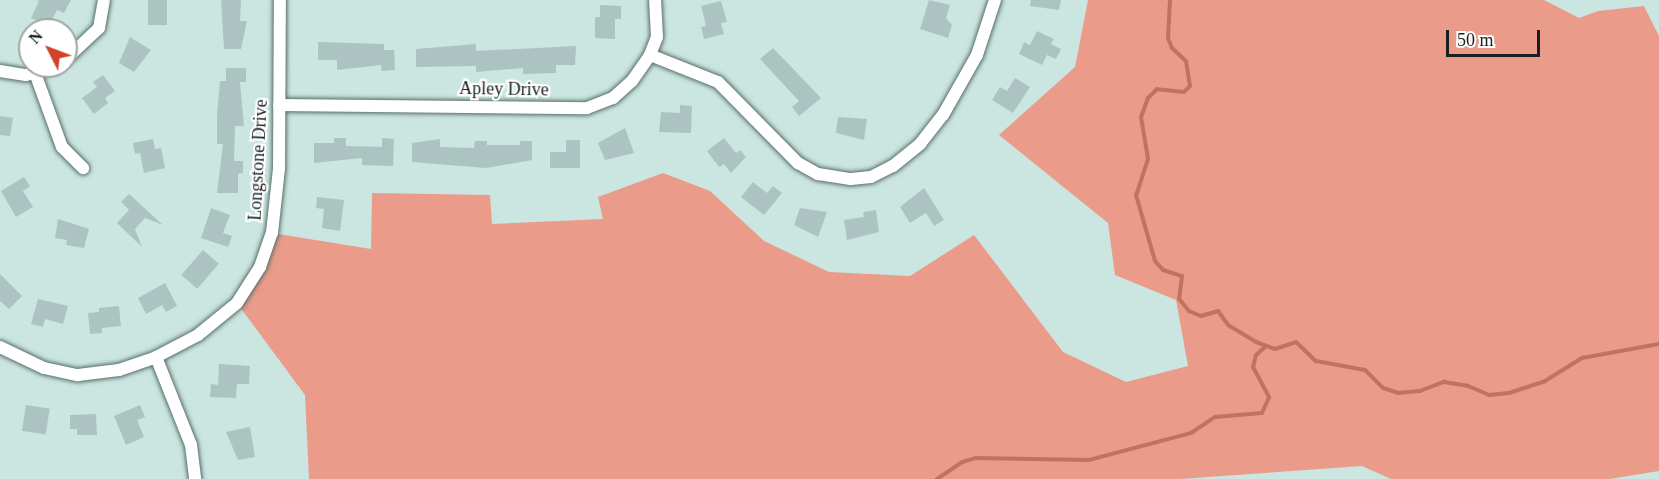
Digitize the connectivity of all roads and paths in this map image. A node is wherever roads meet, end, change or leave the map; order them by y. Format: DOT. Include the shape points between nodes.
graph roads {
  1 [pos="104,0"];
  2 [pos="280,0"];
  3 [pos="655,0"];
  4 [pos="995,0"];
  5 [pos="78,48"];
  6 [pos="650,55"];
  7 [pos="0,71"];
  8 [pos="18,72"];
  9 [pos="37,78"];
  10 [pos="279,105"];
  11 [pos="83,168"];
  12 [pos="0,347"];
  13 [pos="156,357"];
  14 [pos="195,479"];
  1 -- 5 [label="street" via="99,28"];
  2 -- 10 [label="street, Longstone Drive"];
  3 -- 6 [label="street, Apley Drive" via="657,37"];
  4 -- 6 [label="street" via="973,64 943,115 920,144 893,166 871,177 851,179 818,174 798,163 718,82"];
  6 -- 10 [label="street, Apley Drive" via="613,98 587,108"];
  7 -- 8 [label="street"];
  9 -- 11 [label="street" via="62,147"];
  10 -- 13 [label="street, Longstone Drive" via="272,233 260,267 237,303 198,335"];
  12 -- 13 [label="street, Longstone Drive" via="44,368 78,375 119,370"];
  13 -- 14 [label="street" via="191,445"];
}
